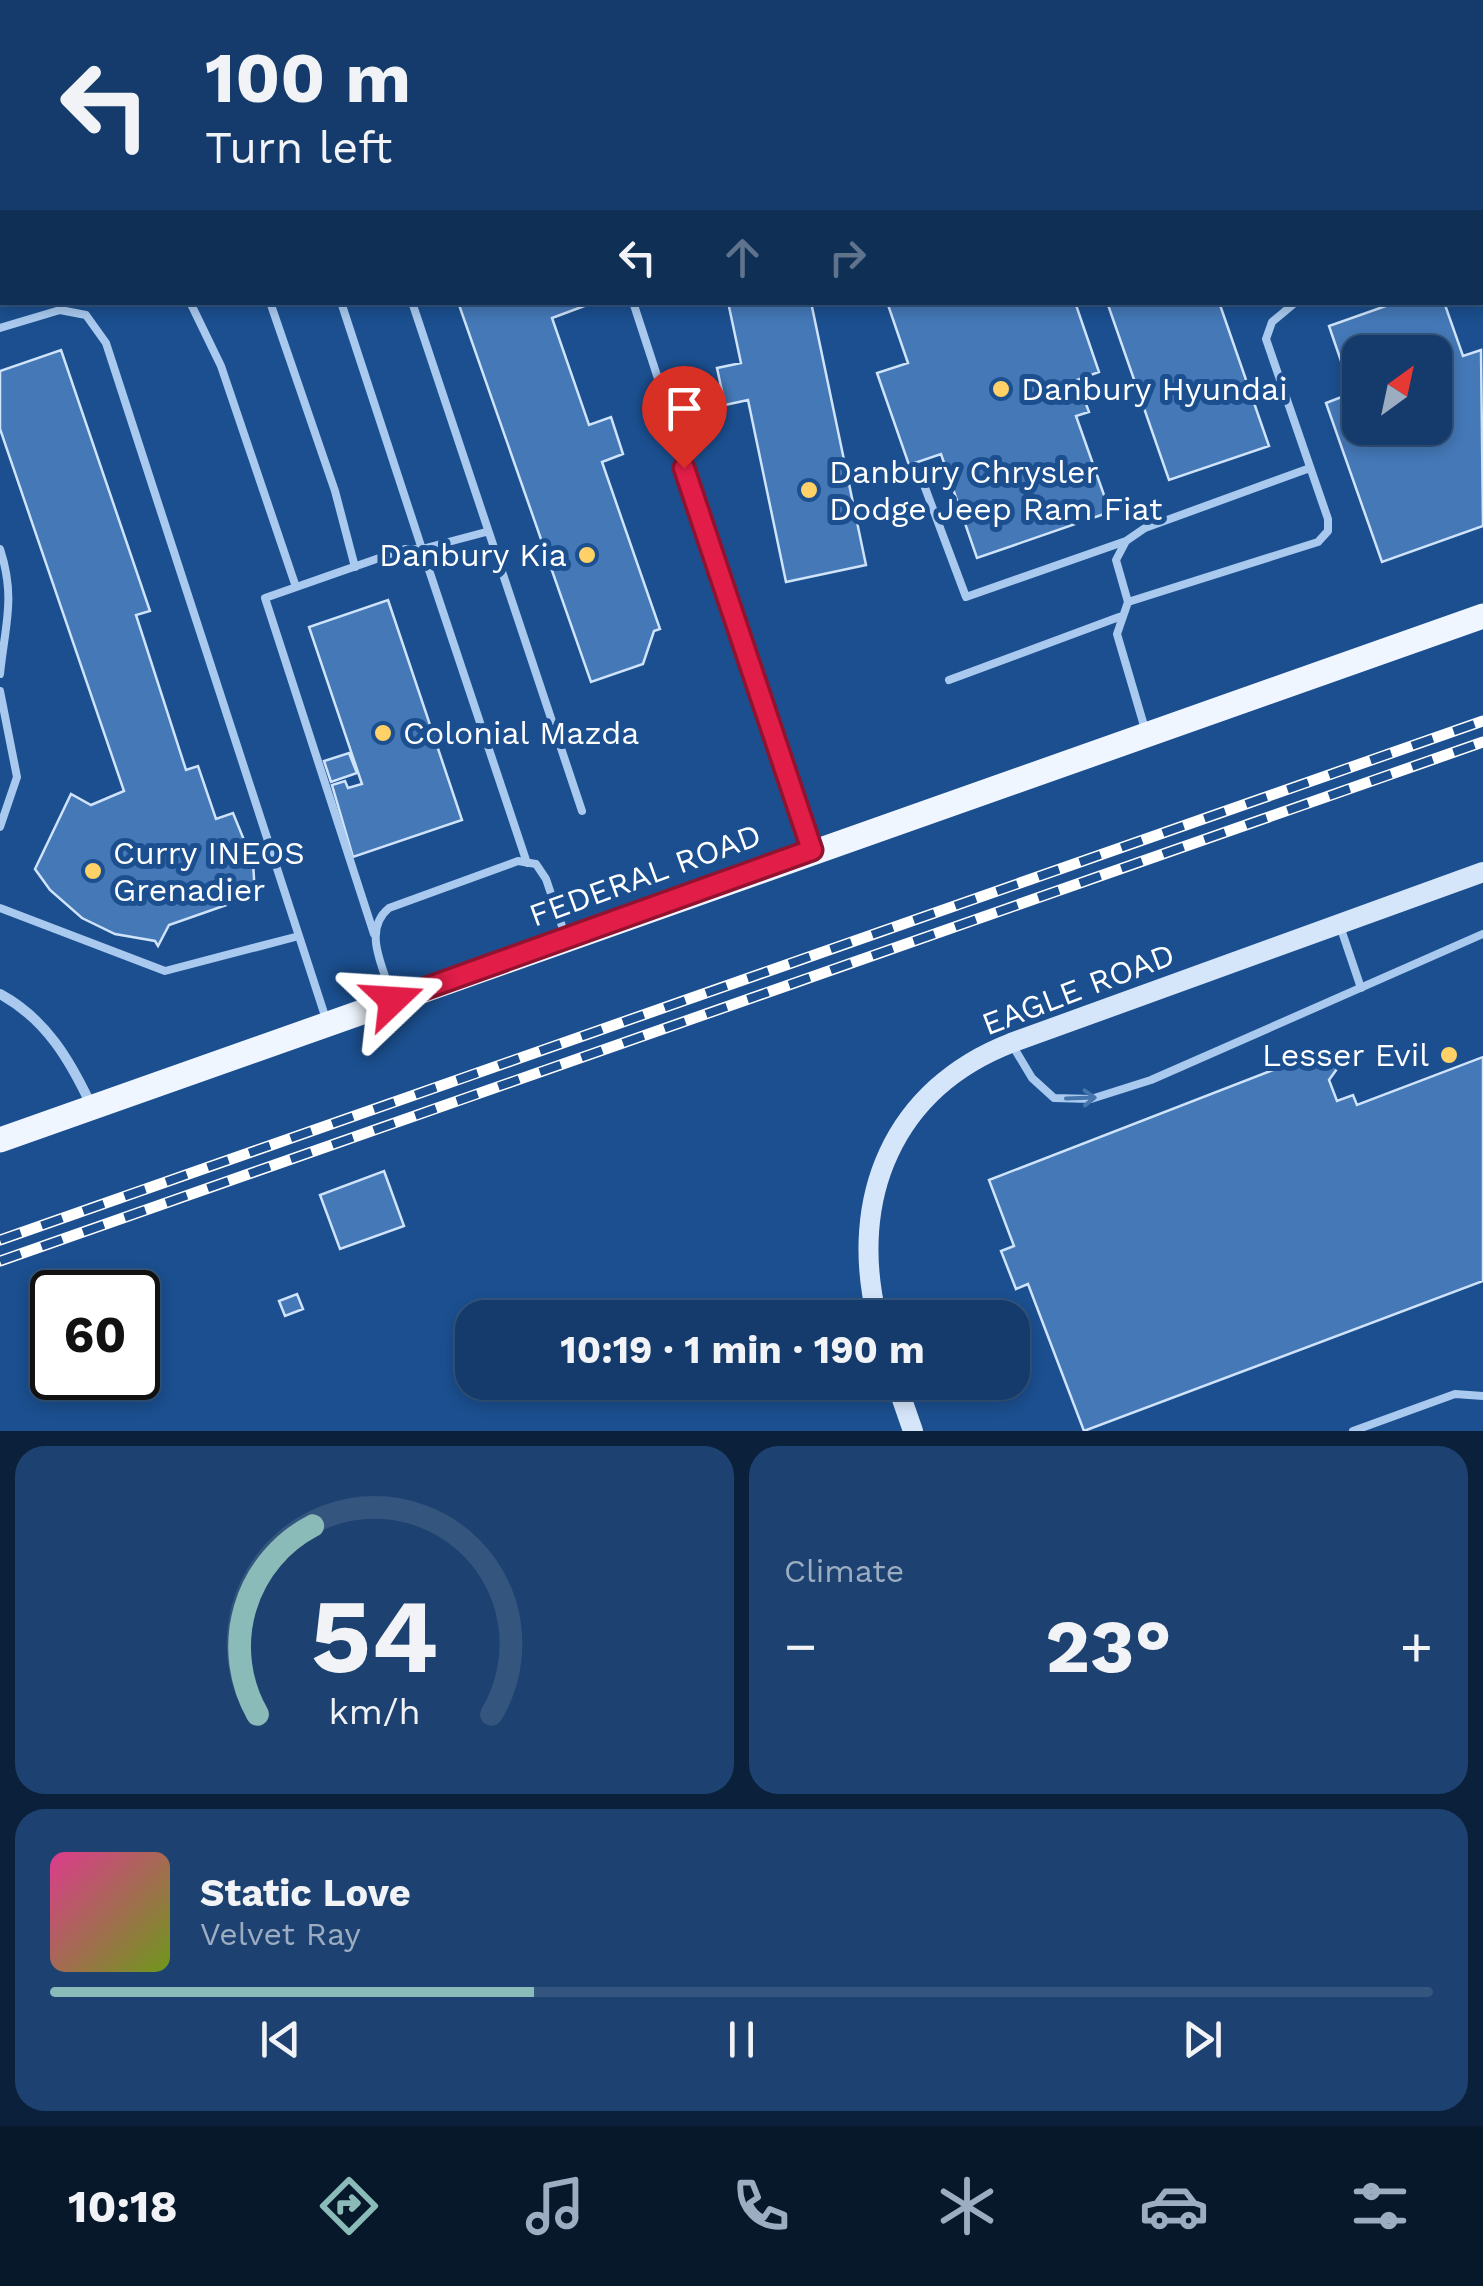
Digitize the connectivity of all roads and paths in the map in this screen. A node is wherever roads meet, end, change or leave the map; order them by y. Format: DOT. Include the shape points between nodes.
graph roads {
  1 [pos="191,305"];
  2 [pos="271,305"];
  3 [pos="341,305"];
  4 [pos="413,305"];
  5 [pos="633,305"];
  6 [pos="1292,305"];
  7 [pos="0,328"];
  8 [pos="1310,468"];
  9 [pos="924,486"];
  10 [pos="486,532"];
  11 [pos="1126,541"];
  12 [pos="0,549"];
  13 [pos="422,549"];
  14 [pos="355,567"];
  15 [pos="296,587"];
  16 [pos="1128,602"];
  17 [pos="1483,616"];
  18 [pos="1119,617"];
  19 [pos="0,674"];
  20 [pos="950,680"];
  21 [pos="0,691"];
  22 [pos="1145,732"];
  23 [pos="582,811"];
  24 [pos="0,827"];
  25 [pos="812,850"];
  26 [pos="528,863"];
  27 [pos="1483,872"];
  28 [pos="0,908"];
  29 [pos="1340,925"];
  30 [pos="374,934"];
  31 [pos="1483,934"];
  32 [pos="300,936"];
  33 [pos="566,938"];
  34 [pos="1361,988"];
  35 [pos="0,994"];
  36 [pos="393,1000"];
  37 [pos="328,1024"];
  38 [pos="1011,1044"];
  39 [pos="92,1108"];
  40 [pos="0,1140"];
  41 [pos="874,1300"];
  42 [pos="1483,1396"];
  43 [pos="902,1400"];
  44 [pos="913,1431"];
  45 [pos="1353,1431"];
  1 -- 15 [label="lane" via="221,366"];
  2 -- 14 [label="lane"];
  3 -- 13 [label="lane"];
  4 -- 10 [label="lane"];
  5 -- 25 [label="lane"];
  6 -- 8 [label="lane" via="1272,322 1266,339"];
  7 -- 32 [label="lane" via="60,310 86,315 106,343"];
  8 -- 11 [label="lane" via="1145,528"];
  8 -- 16 [label="lane" via="1328,519 1318,542"];
  9 -- 11 [label="lane" via="966,597"];
  10 -- 13 [label="lane"];
  10 -- 23 [label="lane"];
  11 -- 16 [label="lane" via="1116,560"];
  12 -- 19 [label="lane" via="10,580"];
  13 -- 14 [label="lane"];
  13 -- 26 [label="lane"];
  14 -- 15 [label="lane"];
  15 -- 30 [label="lane" via="265,598"];
  16 -- 18 [label="lane"];
  17 -- 22 [label="main road, FEDERAL ROAD"];
  18 -- 20 [label="lane"];
  18 -- 22 [label="lane" via="1117,634"];
  21 -- 24 [label="lane" via="16,777"];
  22 -- 25 [label="main road, FEDERAL ROAD"];
  25 -- 33 [label="main road, FEDERAL ROAD"];
  26 -- 30 [label="lane" via="518,860 389,908"];
  26 -- 33 [label="lane" via="546,879"];
  27 -- 29 [label="street, EAGLE ROAD"];
  28 -- 32 [label="lane" via="165,971"];
  29 -- 34 [label="lane"];
  29 -- 38 [label="street, EAGLE ROAD"];
  30 -- 36 [label="lane"];
  31 -- 34 [label="lane"];
  32 -- 37 [label="lane"];
  33 -- 36 [label="main road, FEDERAL ROAD"];
  38 -- 34 [label="lane, one-way" via="1054,1098 1091,1100"];
  35 -- 39 [label="street" via="36,1019 61,1049"];
  36 -- 37 [label="main road, FEDERAL ROAD"];
  37 -- 39 [label="main road, FEDERAL ROAD"];
  38 -- 41 [label="street, EAGLE ROAD" via="958,1070 899,1131 868,1214"];
  39 -- 40 [label="main road, FEDERAL ROAD"];
  42 -- 45 [label="lane" via="1455,1394"];
  43 -- 44 [label="street"];
}
